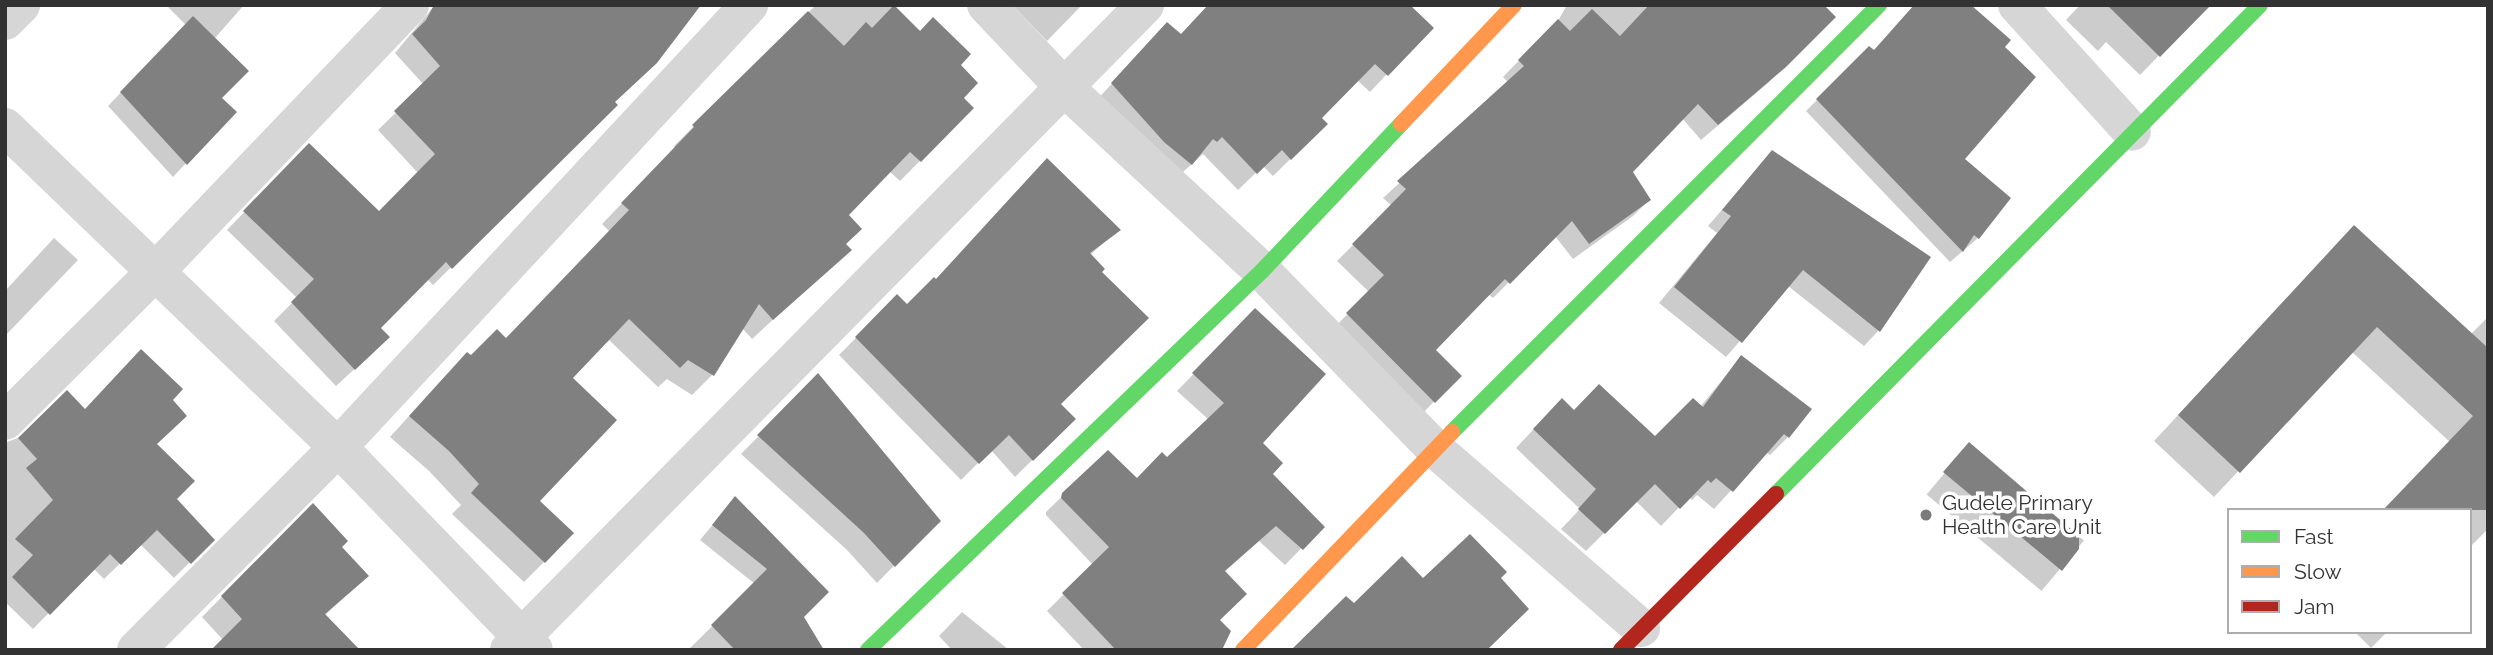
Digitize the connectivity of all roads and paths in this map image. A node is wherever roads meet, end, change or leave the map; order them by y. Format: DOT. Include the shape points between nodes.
graph roads {
  1 [pos="21,5"];
  2 [pos="410,5"];
  3 [pos="749,5"];
  4 [pos="986,5"];
  5 [pos="1145,5"];
  6 [pos="1514,5"];
  7 [pos="1879,5"];
  8 [pos="2017,5"];
  9 [pos="2260,5"];
  10 [pos="5,21"];
  11 [pos="1064,87"];
  12 [pos="5,127"];
  13 [pos="2132,132"];
  14 [pos="1262,271"];
  15 [pos="155,272"];
  16 [pos="5,421"];
  17 [pos="338,447"];
  18 [pos="1435,450"];
  19 [pos="1631,639"];
  20 [pos="521,646"];
  21 [pos="136,650"];
  22 [pos="868,650"];
  23 [pos="1243,650"];
  1 -- 10 [label="street"];
  2 -- 15 [label="street"];
  3 -- 17 [label="street"];
  4 -- 11 [label="street"];
  5 -- 11 [label="street"];
  6 -- 14 [label="street"];
  7 -- 18 [label="street"];
  8 -- 13 [label="street"];
  9 -- 13 [label="street"];
  11 -- 14 [label="street"];
  11 -- 20 [label="street"];
  12 -- 15 [label="street"];
  13 -- 19 [label="street"];
  14 -- 18 [label="street"];
  14 -- 22 [label="street"];
  15 -- 16 [label="street"];
  15 -- 17 [label="street"];
  17 -- 20 [label="street"];
  17 -- 21 [label="street"];
  18 -- 19 [label="street"];
  18 -- 23 [label="street"];
}
